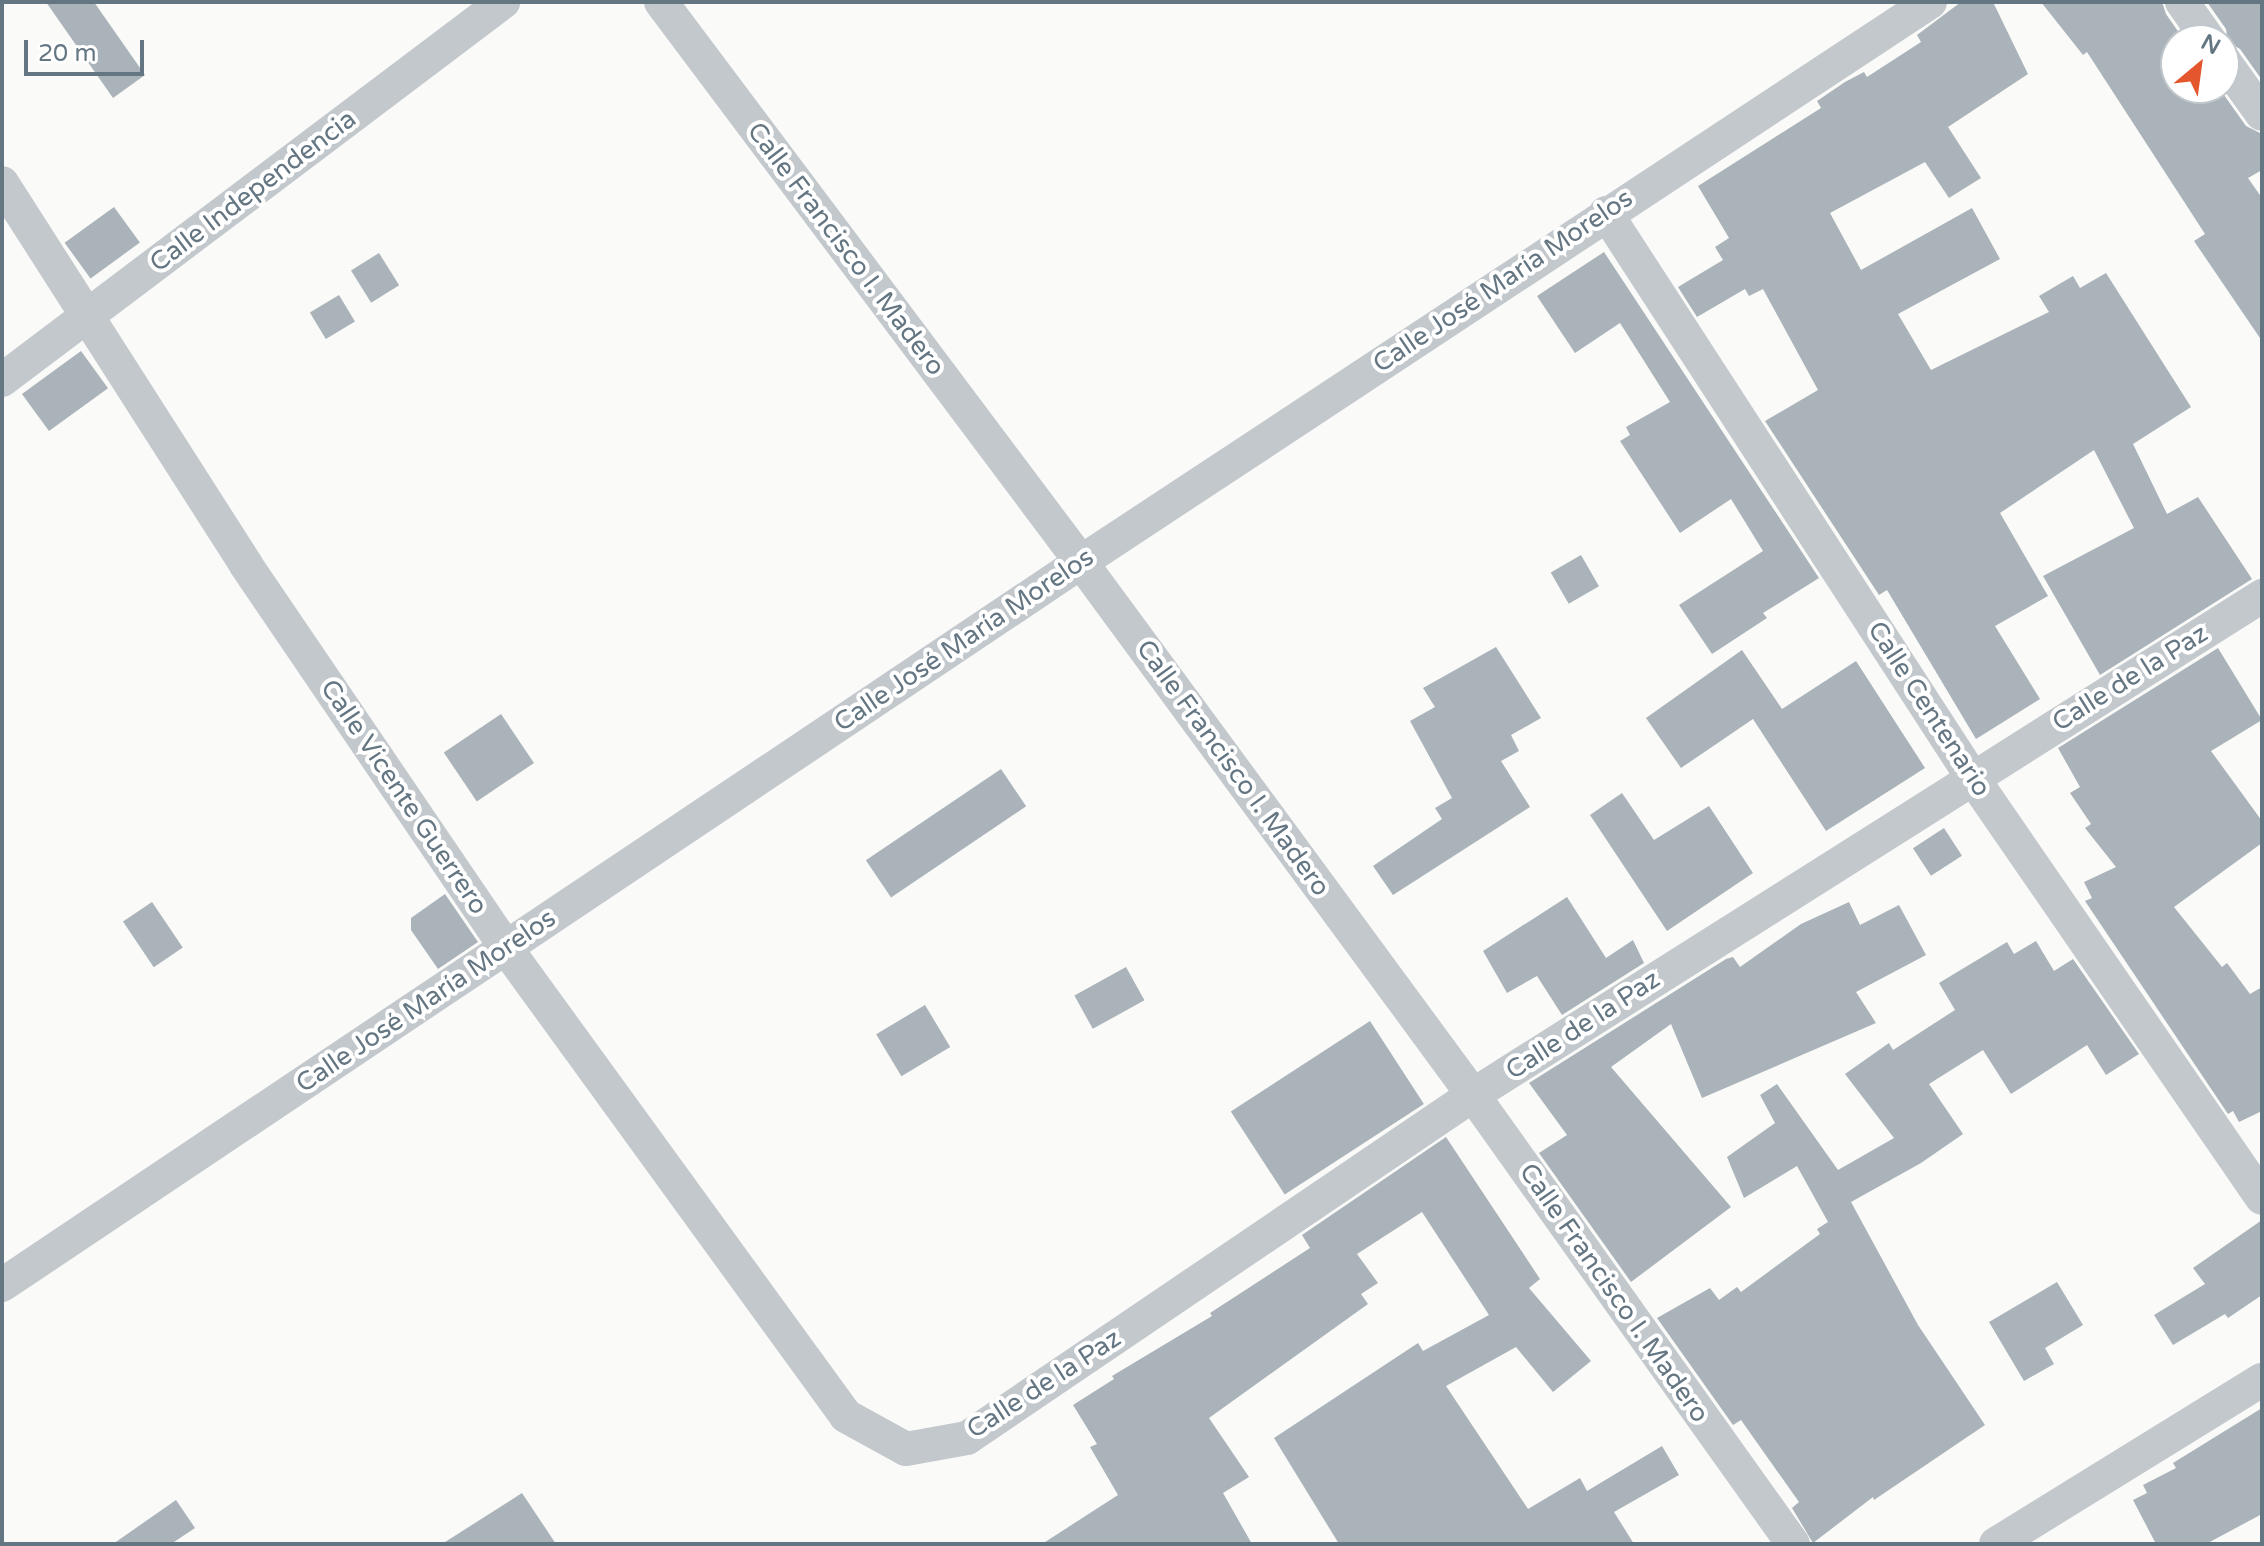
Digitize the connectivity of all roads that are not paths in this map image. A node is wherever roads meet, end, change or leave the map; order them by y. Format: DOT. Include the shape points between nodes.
graph roads {
  1 [pos="503,2"];
  2 [pos="661,2"];
  3 [pos="1930,2"];
  4 [pos="2182,2"];
  5 [pos="2198,24"];
  6 [pos="2240,83"];
  7 [pos="2262,114"];
  8 [pos="2,183"];
  9 [pos="1606,213"];
  10 [pos="89,315"];
  11 [pos="2,380"];
  12 [pos="1081,562"];
  13 [pos="2262,596"];
  14 [pos="1972,777"];
  15 [pos="506,948"];
  16 [pos="1473,1095"];
  17 [pos="2262,1198"];
  18 [pos="2,1285"];
  19 [pos="2262,1380"];
  20 [pos="906,1449"];
  21 [pos="1793,1544"];
  22 [pos="1996,1544"];
  1 -- 10 [label="street, Calle Independencia"];
  2 -- 12 [label="street, Calle Francisco I. Madero"];
  3 -- 9 [label="street, Calle José María Morelos"];
  4 -- 5 [label="street"];
  6 -- 7 [label="street"];
  8 -- 10 [label="street, Calle Vicente Guerrero"];
  9 -- 12 [label="street, Calle José María Morelos"];
  9 -- 14 [label="street, Calle Centenario"];
  10 -- 11 [label="street, Calle Independencia"];
  10 -- 15 [label="street, Calle Vicente Guerrero" via="246,565"];
  12 -- 15 [label="street, Calle José María Morelos"];
  12 -- 16 [label="street, Calle Francisco I. Madero"];
  13 -- 14 [label="street, Calle de la Paz"];
  14 -- 16 [label="street, Calle de la Paz"];
  14 -- 17 [label="street, Calle Centenario"];
  15 -- 18 [label="street, Calle José María Morelos"];
  15 -- 20 [label="street, Calle Vicente Guerrero" via="846,1416"];
  16 -- 20 [label="street, Calle de la Paz" via="967,1438"];
  16 -- 21 [label="street, Calle Francisco I. Madero"];
  19 -- 22 [label="street"];
}
